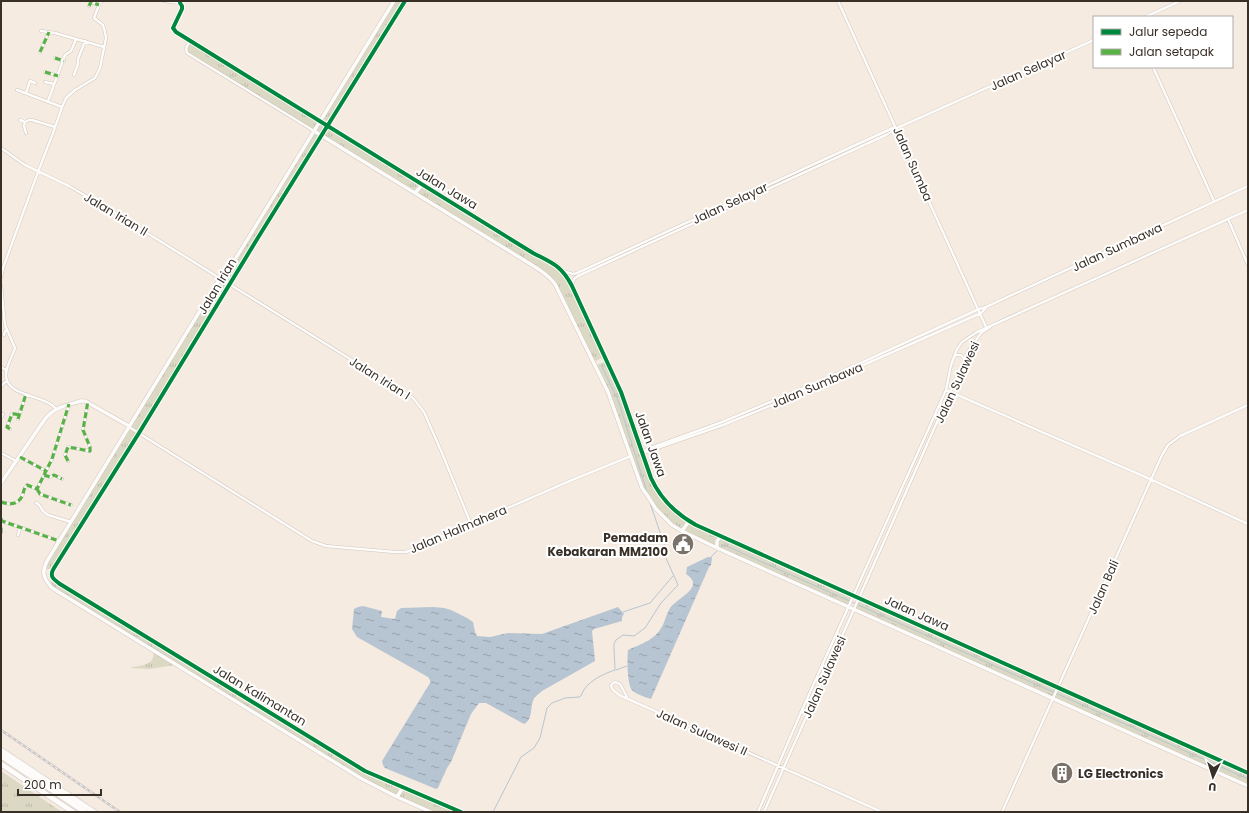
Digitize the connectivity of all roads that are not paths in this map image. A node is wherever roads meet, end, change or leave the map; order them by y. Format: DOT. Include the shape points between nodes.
graph roads {
  1 [pos="102,1"];
  2 [pos="164,1"];
  3 [pos="394,1"];
  4 [pos="405,1"];
  5 [pos="838,1"];
  6 [pos="1180,1"];
  7 [pos="91,2"];
  8 [pos="180,2"];
  9 [pos="98,5"];
  10 [pos="89,6"];
  11 [pos="1147,16"];
  12 [pos="41,31"];
  13 [pos="49,32"];
  14 [pos="76,39"];
  15 [pos="1093,40"];
  16 [pos="190,41"];
  17 [pos="85,42"];
  18 [pos="104,47"];
  19 [pos="40,52"];
  20 [pos="55,58"];
  21 [pos="64,60"];
  22 [pos="1153,68"];
  23 [pos="45,72"];
  24 [pos="74,75"];
  25 [pos="58,76"];
  26 [pos="45,82"];
  27 [pos="35,83"];
  28 [pos="54,84"];
  29 [pos="17,90"];
  30 [pos="26,93"];
  31 [pos="48,101"];
  32 [pos="62,107"];
  33 [pos="20,120"];
  34 [pos="320,121"];
  35 [pos="25,122"];
  36 [pos="327,126"];
  37 [pos="56,127"];
  38 [pos="897,128"];
  39 [pos="314,130"];
  40 [pos="26,133"];
  41 [pos="321,135"];
  42 [pos="1,148"];
  43 [pos="38,172"];
  44 [pos="422,184"];
  45 [pos="1248,186"];
  46 [pos="415,193"];
  47 [pos="1214,201"];
  48 [pos="1248,210"];
  49 [pos="1228,219"];
  50 [pos="1248,264"];
  51 [pos="2,268"];
  52 [pos="588,270"];
  53 [pos="563,271"];
  54 [pos="1,277"];
  55 [pos="220,278"];
  56 [pos="230,284"];
  57 [pos="1,285"];
  58 [pos="572,286"];
  59 [pos="986,307"];
  60 [pos="979,309"];
  61 [pos="980,313"];
  62 [pos="3,319"];
  63 [pos="992,326"];
  64 [pos="986,327"];
  65 [pos="7,330"];
  66 [pos="4,335"];
  67 [pos="954,356"];
  68 [pos="965,360"];
  69 [pos="1,367"];
  70 [pos="6,370"];
  71 [pos="846,372"];
  72 [pos="7,381"];
  73 [pos="1,388"];
  74 [pos="946,390"];
  75 [pos="951,392"];
  76 [pos="26,394"];
  77 [pos="88,401"];
  78 [pos="69,404"];
  79 [pos="1248,405"];
  80 [pos="56,409"];
  81 [pos="2,414"];
  82 [pos="19,415"];
  83 [pos="1,418"];
  84 [pos="18,419"];
  85 [pos="129,426"];
  86 [pos="10,429"];
  87 [pos="139,433"];
  88 [pos="642,452"];
  89 [pos="1,454"];
  90 [pos="631,456"];
  91 [pos="20,457"];
  92 [pos="16,461"];
  93 [pos="68,461"];
  94 [pos="46,471"];
  95 [pos="44,475"];
  96 [pos="62,479"];
  97 [pos="1150,479"];
  98 [pos="1,483"];
  99 [pos="36,489"];
  100 [pos="1,502"];
  101 [pos="36,503"];
  102 [pos="71,505"];
  103 [pos="689,521"];
  104 [pos="1,522"];
  105 [pos="70,522"];
  106 [pos="471,524"];
  107 [pos="1248,524"];
  108 [pos="1,528"];
  109 [pos="20,528"];
  110 [pos="682,531"];
  111 [pos="1,533"];
  112 [pos="18,535"];
  113 [pos="721,536"];
  114 [pos="60,541"];
  115 [pos="717,548"];
  116 [pos="45,565"];
  117 [pos="53,568"];
  118 [pos="56,581"];
  119 [pos="52,588"];
  120 [pos="853,597"];
  121 [pos="859,599"];
  122 [pos="849,606"];
  123 [pos="855,608"];
  124 [pos="1057,688"];
  125 [pos="235,691"];
  126 [pos="627,697"];
  127 [pos="1053,697"];
  128 [pos="230,698"];
  129 [pos="1,750"];
  130 [pos="1,756"];
  131 [pos="1,759"];
  132 [pos="1,764"];
  133 [pos="778,766"];
  134 [pos="783,768"];
  135 [pos="1248,773"];
  136 [pos="1248,786"];
  137 [pos="403,787"];
  138 [pos="397,797"];
  139 [pos="73,812"];
  140 [pos="80,812"];
  141 [pos="85,812"];
  142 [pos="94,812"];
  143 [pos="431,812"];
  144 [pos="461,812"];
  145 [pos="758,812"];
  146 [pos="764,812"];
  147 [pos="882,812"];
  148 [pos="1002,812"];
  1 -- 9 [label="street"];
  2 -- 8 [label="street"];
  3 -- 34 [label="street, Jalan Irian"];
  4 -- 36 [label="street, Jalan Irian"];
  5 -- 38 [label="street, Jalan Sumba"];
  6 -- 11 [label="street"];
  7 -- 9 [label="street"];
  7 -- 10 [label="street"];
  8 -- 16 [label="street" via="182,9 174,24 174,30"];
  9 -- 18 [label="street" via="94,18 103,25 106,32"];
  12 -- 13 [label="street"];
  13 -- 14 [label="street"];
  13 -- 19 [label="street"];
  14 -- 17 [label="street"];
  14 -- 21 [label="street"];
  15 -- 38 [label="street, Jalan Selayar"];
  16 -- 34 [label="street, Jalan Jawa"];
  16 -- 39 [label="street, Jalan Jawa" via="186,48 187,52"];
  17 -- 18 [label="street"];
  17 -- 24 [label="street"];
  18 -- 32 [label="street" via="97,75 70,94"];
  20 -- 21 [label="street"];
  21 -- 25 [label="street"];
  22 -- 47 [label="street"];
  23 -- 25 [label="street"];
  25 -- 28 [label="street"];
  26 -- 28 [label="street"];
  27 -- 30 [label="street" via="30,81"];
  28 -- 31 [label="street"];
  29 -- 30 [label="street"];
  30 -- 31 [label="street"];
  31 -- 32 [label="street"];
  32 -- 37 [label="street"];
  33 -- 35 [label="street"];
  34 -- 36 [label="street, Jalan Jawa"];
  34 -- 39 [label="street, Jalan Irian"];
  35 -- 37 [label="street" via="32,120"];
  35 -- 40 [label="street"];
  36 -- 41 [label="street, Jalan Irian"];
  36 -- 44 [label="street, Jalan Jawa"];
  37 -- 43 [label="street"];
  38 -- 52 [label="street, Jalan Selayar"];
  38 -- 60 [label="street, Jalan Sumba"];
  39 -- 41 [label="street, Jalan Jawa"];
  39 -- 55 [label="street, Jalan Irian" via="231,266"];
  41 -- 46 [label="street, Jalan Jawa"];
  41 -- 56 [label="street, Jalan Irian"];
  42 -- 43 [label="street, Jalan Irian II"];
  43 -- 51 [label="street"];
  43 -- 55 [label="street, Jalan Irian II" via="69,186"];
  44 -- 46 [label="street"];
  44 -- 53 [label="street, Jalan Jawa"];
  45 -- 47 [label="street, Jalan Sumbawa"];
  46 -- 90 [label="street, Jalan Jawa" via="552,279 608,392"];
  47 -- 59 [label="street, Jalan Sumbawa"];
  48 -- 49 [label="street"];
  49 -- 50 [label="street"];
  49 -- 63 [label="street"];
  51 -- 54 [label="street"];
  52 -- 53 [label="street, Jalan Selayar" via="575,274"];
  52 -- 58 [label="street, Jalan Selayar" via="576,277"];
  53 -- 58 [label="street, Jalan Jawa"];
  55 -- 56 [label="street, Jalan Irian II"];
  55 -- 85 [label="street, Jalan Irian"];
  56 -- 87 [label="street, Jalan Irian"];
  56 -- 106 [label="street, Jalan Irian I" via="417,402 445,458"];
  57 -- 62 [label="street"];
  58 -- 88 [label="street, Jalan Jawa" via="621,392"];
  59 -- 60 [label="street, Jalan Sumbawa"];
  59 -- 61 [label="street, Jalan Sumbawa"];
  60 -- 61 [label="street, Jalan Sumba"];
  60 -- 71 [label="street, Jalan Sumbawa"];
  61 -- 64 [label="street, Jalan Sumba"];
  61 -- 71 [label="street, Jalan Sumbawa"];
  62 -- 65 [label="street"];
  63 -- 64 [label="street, Jalan Sulawesi"];
  63 -- 68 [label="street, Jalan Sulawesi" via="976,339"];
  64 -- 67 [label="street, Jalan Sulawesi" via="962,342"];
  65 -- 66 [label="street"];
  65 -- 70 [label="street" via="15,349"];
  67 -- 68 [label="street" via="961,355"];
  67 -- 74 [label="street, Jalan Sulawesi"];
  68 -- 75 [label="street, Jalan Sulawesi"];
  69 -- 70 [label="street"];
  70 -- 72 [label="street"];
  71 -- 88 [label="street, Jalan Sumbawa" via="723,425"];
  72 -- 73 [label="street"];
  72 -- 76 [label="street" via="12,389"];
  74 -- 75 [label="street"];
  74 -- 120 [label="street, Jalan Sulawesi"];
  75 -- 97 [label="street"];
  75 -- 121 [label="street, Jalan Sulawesi"];
  76 -- 80 [label="street" via="50,403"];
  76 -- 82 [label="street"];
  77 -- 78 [label="street"];
  77 -- 85 [label="street"];
  77 -- 93 [label="street" via="83,432 90,451 68,448 65,455"];
  78 -- 80 [label="street"];
  78 -- 94 [label="street" via="53,457"];
  79 -- 97 [label="street, Jalan Bali" via="1173,440"];
  80 -- 91 [label="street" via="49,413"];
  81 -- 83 [label="street"];
  82 -- 84 [label="street"];
  82 -- 86 [label="street" via="12,414 7,427"];
  85 -- 87 [label="street, Jalan Halmahera"];
  85 -- 105 [label="street, Jalan Irian"];
  87 -- 106 [label="street, Jalan Halmahera" via="320,545 406,552"];
  87 -- 117 [label="street, Jalan Irian"];
  88 -- 103 [label="street, Jalan Jawa" via="659,493 674,510"];
  89 -- 92 [label="street"];
  90 -- 106 [label="street, Jalan Halmahera"];
  90 -- 110 [label="street, Jalan Jawa" via="642,488 651,502 664,518"];
  91 -- 92 [label="street"];
  91 -- 94 [label="street"];
  92 -- 98 [label="street"];
  94 -- 95 [label="street"];
  95 -- 96 [label="street" via="54,475"];
  95 -- 99 [label="street"];
  97 -- 107 [label="street"];
  97 -- 124 [label="street, Jalan Bali"];
  99 -- 100 [label="street" via="27,485 21,498 15,503 9,505"];
  99 -- 102 [label="street" via="40,494"];
  101 -- 105 [label="street" via="47,514"];
  103 -- 110 [label="street"];
  103 -- 113 [label="street, Jalan Jawa"];
  104 -- 109 [label="street"];
  105 -- 114 [label="street, Jalan Irian"];
  108 -- 111 [label="street"];
  109 -- 112 [label="street"];
  109 -- 114 [label="street"];
  110 -- 115 [label="street, Jalan Jawa"];
  113 -- 115 [label="street" via="717,541"];
  113 -- 120 [label="street, Jalan Jawa"];
  114 -- 116 [label="street, Jalan Irian"];
  115 -- 122 [label="street, Jalan Jawa"];
  116 -- 117 [label="street" via="47,569"];
  116 -- 119 [label="street" via="44,577"];
  117 -- 118 [label="street" via="51,576"];
  118 -- 119 [label="street" via="51,582"];
  118 -- 125 [label="street, Jalan Kalimantan"];
  119 -- 128 [label="street, Jalan Kalimantan"];
  120 -- 121 [label="street, Jalan Jawa"];
  120 -- 122 [label="street, Jalan Sulawesi"];
  121 -- 123 [label="street, Jalan Sulawesi"];
  121 -- 124 [label="street, Jalan Jawa"];
  122 -- 123 [label="street, Jalan Jawa"];
  122 -- 133 [label="street, Jalan Sulawesi"];
  123 -- 127 [label="street, Jalan Jawa"];
  123 -- 134 [label="street, Jalan Sulawesi"];
  124 -- 127 [label="street, Jalan Bali"];
  124 -- 135 [label="street, Jalan Jawa"];
  125 -- 128 [label="street"];
  125 -- 137 [label="street, Jalan Kalimantan" via="365,771"];
  126 -- 126 [label="street, Jalan Sulawesi II" via="615,693 612,690 612,683 620,684"];
  126 -- 133 [label="street, Jalan Sulawesi II"];
  127 -- 136 [label="street, Jalan Jawa"];
  127 -- 148 [label="street, Jalan Bali"];
  128 -- 138 [label="street, Jalan Kalimantan" via="362,779"];
  129 -- 142 [label="highway"];
  130 -- 141 [label="highway"];
  131 -- 140 [label="highway"];
  132 -- 139 [label="highway"];
  133 -- 134 [label="street, Jalan Sulawesi II"];
  133 -- 145 [label="street, Jalan Sulawesi"];
  134 -- 146 [label="street, Jalan Sulawesi"];
  134 -- 147 [label="street, Jalan Sulawesi II"];
  137 -- 138 [label="street"];
  137 -- 144 [label="street, Jalan Kalimantan"];
  138 -- 143 [label="street, Jalan Kalimantan"];
}
